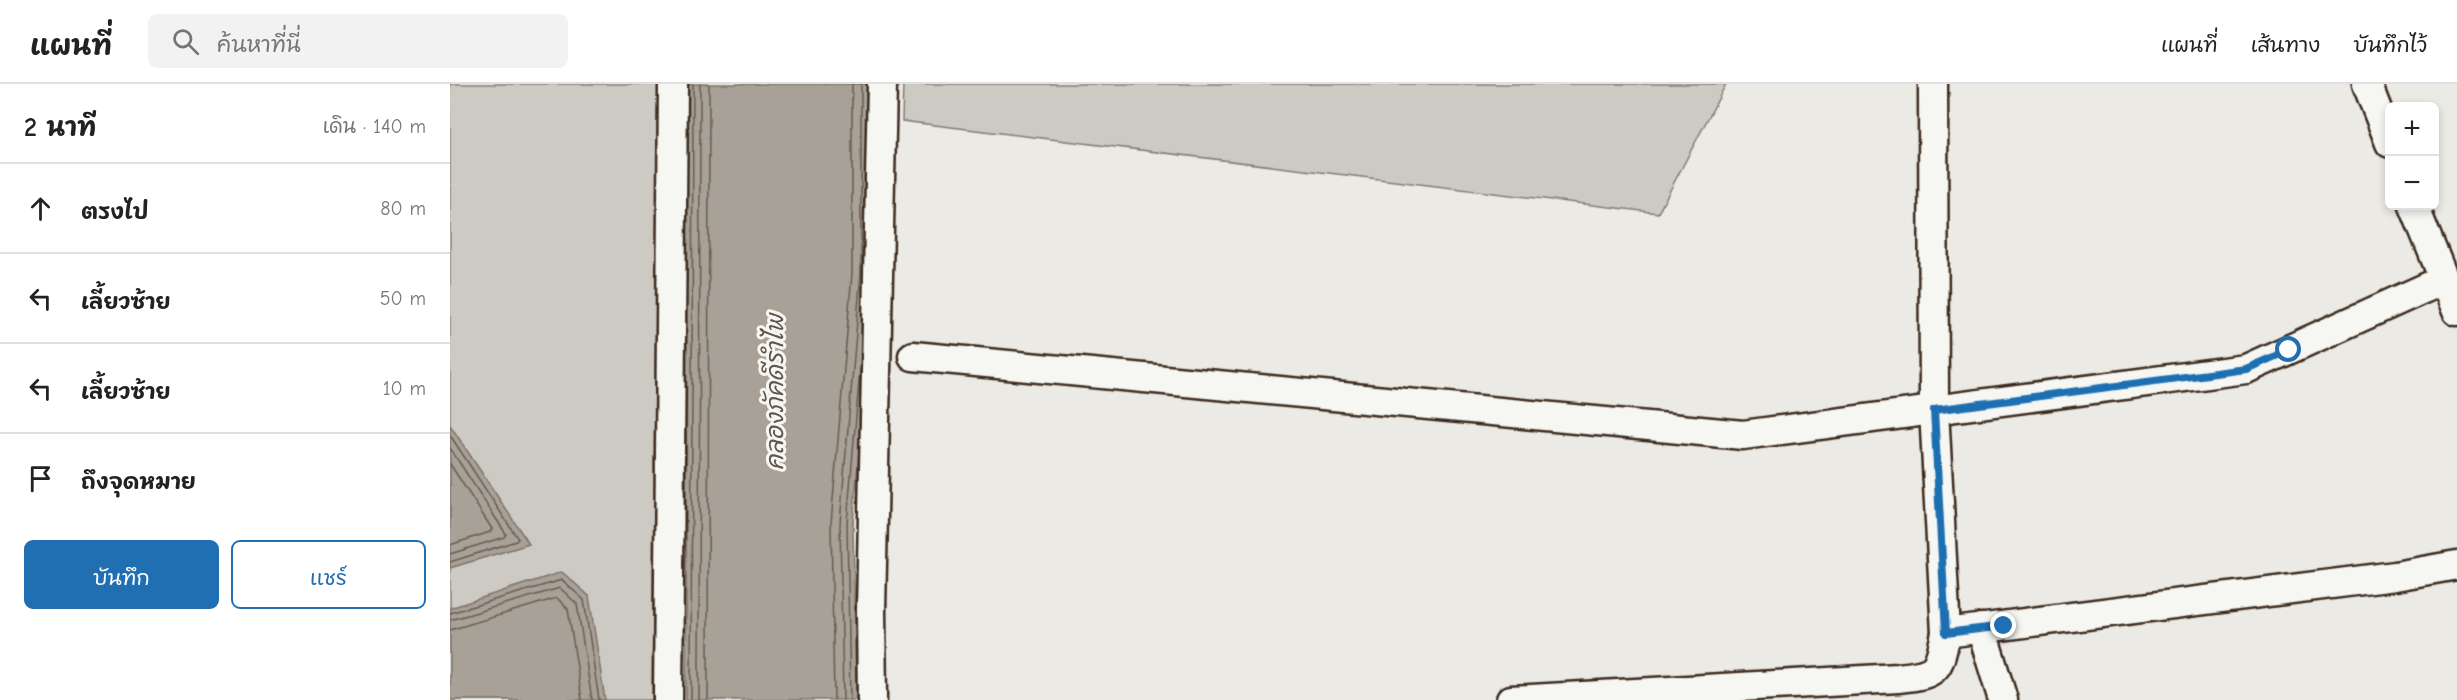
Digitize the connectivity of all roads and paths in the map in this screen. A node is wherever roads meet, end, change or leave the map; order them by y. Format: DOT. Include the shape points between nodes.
graph roads {
  1 [pos="673,84"];
  2 [pos="882,84"];
  3 [pos="1933,84"];
  4 [pos="2367,84"];
  5 [pos="2385,130"];
  6 [pos="2416,210"];
  7 [pos="2444,280"];
  8 [pos="2457,311"];
  9 [pos="913,356"];
  10 [pos="1934,410"];
  11 [pos="2457,565"];
  12 [pos="1981,628"];
  13 [pos="1946,633"];
  14 [pos="668,700"];
  15 [pos="872,700"];
  16 [pos="1511,700"];
  17 [pos="2003,700"];
  1 -- 14 [label="street"];
  2 -- 15 [label="street"];
  3 -- 10 [label="street"];
  4 -- 5 [label="street"];
  6 -- 7 [label="street"];
  7 -- 8 [label="street"];
  7 -- 10 [label="street" via="2246,369"];
  9 -- 10 [label="street" via="1743,435"];
  10 -- 13 [label="street"];
  11 -- 12 [label="street"];
  12 -- 13 [label="street"];
  12 -- 17 [label="street"];
  13 -- 16 [label="street" via="1940,662 1928,673 1910,677"];
}
